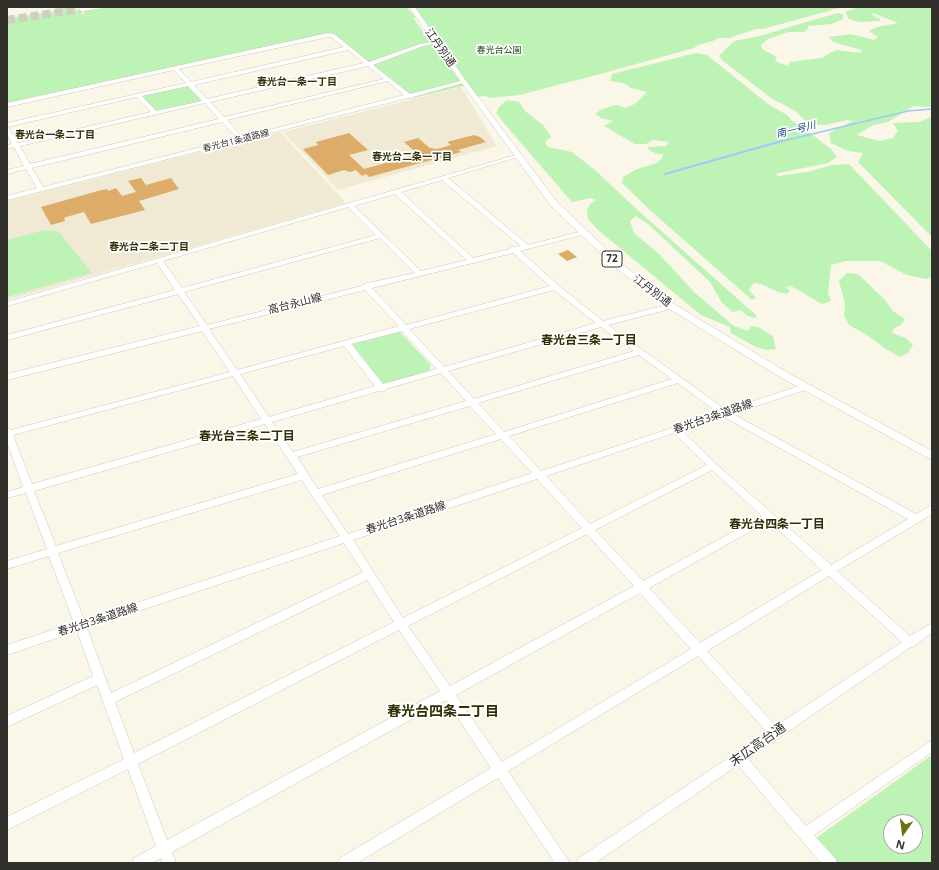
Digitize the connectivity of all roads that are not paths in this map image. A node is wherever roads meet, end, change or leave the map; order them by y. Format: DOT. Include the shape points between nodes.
graph roads {
  1 [pos="96,7"];
  2 [pos="412,7"];
  3 [pos="81,9"];
  4 [pos="436,42"];
  5 [pos="349,48"];
  6 [pos="369,64"];
  7 [pos="175,68"];
  8 [pos="388,79"];
  9 [pos="464,82"];
  10 [pos="190,84"];
  11 [pos="139,96"];
  12 [pos="410,97"];
  13 [pos="206,101"];
  14 [pos="7,105"];
  15 [pos="155,113"];
  16 [pos="223,120"];
  17 [pos="7,125"];
  18 [pos="7,130"];
  19 [pos="241,139"];
  20 [pos="16,145"];
  21 [pos="7,147"];
  22 [pos="518,156"];
  23 [pos="27,167"];
  24 [pos="7,172"];
  25 [pos="443,178"];
  26 [pos="41,190"];
  27 [pos="396,191"];
  28 [pos="7,198"];
  29 [pos="350,205"];
  30 [pos="583,233"];
  31 [pos="381,236"];
  32 [pos="525,246"];
  33 [pos="513,249"];
  34 [pos="160,260"];
  35 [pos="471,260"];
  36 [pos="419,273"];
  37 [pos="366,286"];
  38 [pos="555,287"];
  39 [pos="180,291"];
  40 [pos="7,304"];
  41 [pos="671,306"];
  42 [pos="602,324"];
  43 [pos="204,327"];
  44 [pos="403,327"];
  45 [pos="7,338"];
  46 [pos="346,343"];
  47 [pos="641,352"];
  48 [pos="443,371"];
  49 [pos="235,373"];
  50 [pos="7,377"];
  51 [pos="679,380"];
  52 [pos="805,387"];
  53 [pos="382,389"];
  54 [pos="472,402"];
  55 [pos="724,413"];
  56 [pos="267,421"];
  57 [pos="676,430"];
  58 [pos="7,433"];
  59 [pos="503,435"];
  60 [pos="290,456"];
  61 [pos="932,456"];
  62 [pos="713,466"];
  63 [pos="538,475"];
  64 [pos="303,476"];
  65 [pos="28,489"];
  66 [pos="316,494"];
  67 [pos="7,495"];
  68 [pos="932,509"];
  69 [pos="770,516"];
  70 [pos="916,519"];
  71 [pos="589,529"];
  72 [pos="346,538"];
  73 [pos="53,552"];
  74 [pos="7,565"];
  75 [pos="831,571"];
  76 [pos="369,574"];
  77 [pos="642,586"];
  78 [pos="401,624"];
  79 [pos="80,626"];
  80 [pos="931,629"];
  81 [pos="911,643"];
  82 [pos="7,650"];
  83 [pos="699,650"];
  84 [pos="99,679"];
  85 [pos="448,693"];
  86 [pos="108,700"];
  87 [pos="7,722"];
  88 [pos="775,732"];
  89 [pos="932,745"];
  90 [pos="740,758"];
  91 [pos="131,761"];
  92 [pos="500,770"];
  93 [pos="7,824"];
  94 [pos="806,834"];
  95 [pos="164,849"];
  96 [pos="824,861"];
  97 [pos="139,863"];
  98 [pos="169,863"];
  99 [pos="345,863"];
  100 [pos="563,863"];
  101 [pos="584,863"];
  1 -- 3 [label="highway"];
  2 -- 4 [label="main road, 江丹別通 / 72"];
  4 -- 6 [label="street"];
  4 -- 9 [label="main road, 江丹別通 / 72"];
  5 -- 6 [label="street"];
  5 -- 7 [label="street" via="332,35 328,35"];
  5 -- 10 [label="street"];
  6 -- 8 [label="street"];
  6 -- 13 [label="street"];
  7 -- 10 [label="street"];
  7 -- 14 [label="street"];
  8 -- 12 [label="street"];
  8 -- 16 [label="street"];
  9 -- 12 [label="street, 春光台1条道路線"];
  9 -- 22 [label="main road, 江丹別通 / 72"];
  10 -- 11 [label="street"];
  10 -- 13 [label="street"];
  11 -- 15 [label="street"];
  11 -- 17 [label="street"];
  12 -- 19 [label="street, 春光台1条道路線"];
  13 -- 15 [label="street"];
  13 -- 16 [label="street"];
  15 -- 20 [label="street"];
  16 -- 19 [label="street"];
  16 -- 23 [label="street"];
  18 -- 20 [label="street"];
  19 -- 26 [label="street, 春光台1条道路線"];
  20 -- 21 [label="street"];
  20 -- 23 [label="street"];
  22 -- 25 [label="street"];
  22 -- 30 [label="main road, 江丹別通 / 72" via="554,204"];
  23 -- 24 [label="street"];
  23 -- 26 [label="street"];
  25 -- 27 [label="street"];
  25 -- 32 [label="street"];
  26 -- 28 [label="street, 春光台1条道路線"];
  27 -- 29 [label="street"];
  27 -- 35 [label="street"];
  29 -- 31 [label="street"];
  29 -- 34 [label="street"];
  30 -- 32 [label="street, 高台永山線"];
  30 -- 41 [label="main road, 江丹別通 / 72" via="620,267"];
  31 -- 36 [label="street"];
  31 -- 39 [label="street"];
  32 -- 33 [label="street, 高台永山線"];
  33 -- 35 [label="street, 高台永山線"];
  33 -- 38 [label="street"];
  34 -- 39 [label="street"];
  34 -- 40 [label="street"];
  35 -- 36 [label="street, 高台永山線"];
  36 -- 37 [label="street, 高台永山線"];
  37 -- 43 [label="street, 高台永山線"];
  37 -- 44 [label="street"];
  38 -- 42 [label="street"];
  38 -- 44 [label="street"];
  39 -- 43 [label="street"];
  39 -- 45 [label="street"];
  41 -- 42 [label="street"];
  41 -- 52 [label="main road, 江丹別通 / 72"];
  42 -- 47 [label="street"];
  42 -- 48 [label="street"];
  43 -- 49 [label="street"];
  43 -- 50 [label="street, 高台永山線"];
  44 -- 46 [label="street"];
  44 -- 48 [label="street"];
  46 -- 49 [label="street"];
  46 -- 53 [label="street"];
  47 -- 51 [label="street"];
  47 -- 54 [label="street"];
  48 -- 53 [label="street"];
  48 -- 54 [label="street"];
  49 -- 56 [label="street"];
  49 -- 58 [label="street"];
  51 -- 55 [label="street"];
  51 -- 59 [label="street"];
  52 -- 55 [label="street, 春光台3条道路線"];
  52 -- 61 [label="main road, 江丹別通 / 72"];
  53 -- 56 [label="street"];
  54 -- 59 [label="street"];
  54 -- 60 [label="street"];
  55 -- 57 [label="street, 春光台3条道路線"];
  55 -- 70 [label="street"];
  56 -- 60 [label="street"];
  56 -- 65 [label="street"];
  57 -- 62 [label="street"];
  57 -- 63 [label="street, 春光台3条道路線"];
  58 -- 65 [label="street"];
  59 -- 63 [label="street"];
  59 -- 66 [label="street"];
  60 -- 64 [label="street"];
  62 -- 69 [label="street"];
  62 -- 71 [label="street"];
  63 -- 71 [label="street"];
  63 -- 72 [label="street, 春光台3条道路線"];
  64 -- 66 [label="street"];
  64 -- 73 [label="street"];
  65 -- 67 [label="street"];
  65 -- 73 [label="street"];
  66 -- 72 [label="street"];
  68 -- 70 [label="street"];
  69 -- 75 [label="street"];
  69 -- 77 [label="street"];
  70 -- 75 [label="street"];
  71 -- 77 [label="street"];
  71 -- 78 [label="street"];
  72 -- 76 [label="street"];
  72 -- 79 [label="street, 春光台3条道路線"];
  73 -- 74 [label="street"];
  73 -- 79 [label="street"];
  75 -- 81 [label="street"];
  75 -- 83 [label="street"];
  76 -- 78 [label="street"];
  76 -- 86 [label="street"];
  77 -- 83 [label="street"];
  77 -- 85 [label="street"];
  78 -- 85 [label="street"];
  78 -- 91 [label="street"];
  79 -- 82 [label="street, 春光台3条道路線"];
  79 -- 84 [label="street"];
  80 -- 81 [label="street, 末広高台通"];
  81 -- 88 [label="street, 末広高台通"];
  83 -- 88 [label="street"];
  83 -- 92 [label="street"];
  84 -- 86 [label="street"];
  84 -- 87 [label="street"];
  85 -- 92 [label="street"];
  85 -- 95 [label="street"];
  86 -- 91 [label="street"];
  88 -- 90 [label="street, 末広高台通"];
  89 -- 94 [label="street"];
  90 -- 94 [label="street"];
  90 -- 101 [label="street, 末広高台通"];
  91 -- 93 [label="street"];
  91 -- 95 [label="street"];
  92 -- 99 [label="street"];
  92 -- 100 [label="street"];
  94 -- 96 [label="street"];
  95 -- 97 [label="street"];
  95 -- 98 [label="street"];
}
